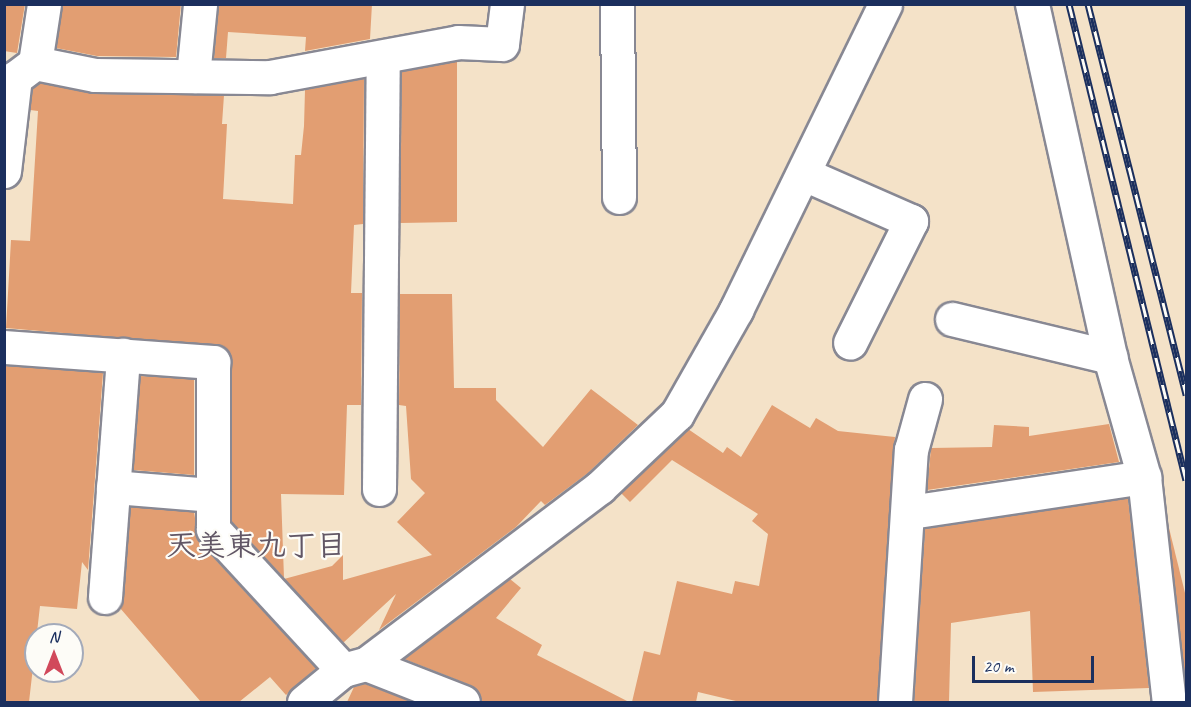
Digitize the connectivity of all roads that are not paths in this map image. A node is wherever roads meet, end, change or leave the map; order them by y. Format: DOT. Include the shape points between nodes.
graph roads {
  1 [pos="44,4"];
  2 [pos="200,4"];
  3 [pos="507,4"];
  4 [pos="617,4"];
  5 [pos="885,4"];
  6 [pos="1032,4"];
  7 [pos="383,58"];
  8 [pos="35,63"];
  9 [pos="193,76"];
  10 [pos="4,171"];
  11 [pos="804,174"];
  12 [pos="619,197"];
  13 [pos="951,319"];
  14 [pos="849,343"];
  15 [pos="4,346"];
  16 [pos="123,355"];
  17 [pos="1110,357"];
  18 [pos="925,399"];
  19 [pos="1144,477"];
  20 [pos="113,487"];
  21 [pos="379,489"];
  22 [pos="213,495"];
  23 [pos="910,512"];
  24 [pos="105,597"];
  25 [pos="354,667"];
  26 [pos="304,702"];
  27 [pos="463,702"];
  28 [pos="895,702"];
  29 [pos="1169,702"];
  1 -- 8 [label="street"];
  2 -- 9 [label="street"];
  3 -- 7 [label="street" via="502,44 458,42"];
  4 -- 12 [label="street"];
  5 -- 11 [label="street"];
  6 -- 17 [label="street"];
  7 -- 9 [label="street" via="270,77"];
  7 -- 21 [label="street"];
  8 -- 9 [label="street" via="95,75"];
  8 -- 10 [label="street" via="15,78"];
  11 -- 14 [label="street" via="911,221"];
  11 -- 25 [label="street" via="736,310 677,414 600,487"];
  13 -- 17 [label="street"];
  15 -- 16 [label="street"];
  16 -- 20 [label="street"];
  16 -- 22 [label="street" via="213,362"];
  17 -- 19 [label="street"];
  18 -- 23 [label="street" via="911,450"];
  19 -- 23 [label="street"];
  19 -- 29 [label="street"];
  20 -- 22 [label="street"];
  20 -- 24 [label="street"];
  22 -- 25 [label="street" via="213,530"];
  23 -- 28 [label="street"];
  25 -- 26 [label="street"];
  25 -- 27 [label="street"];
}
